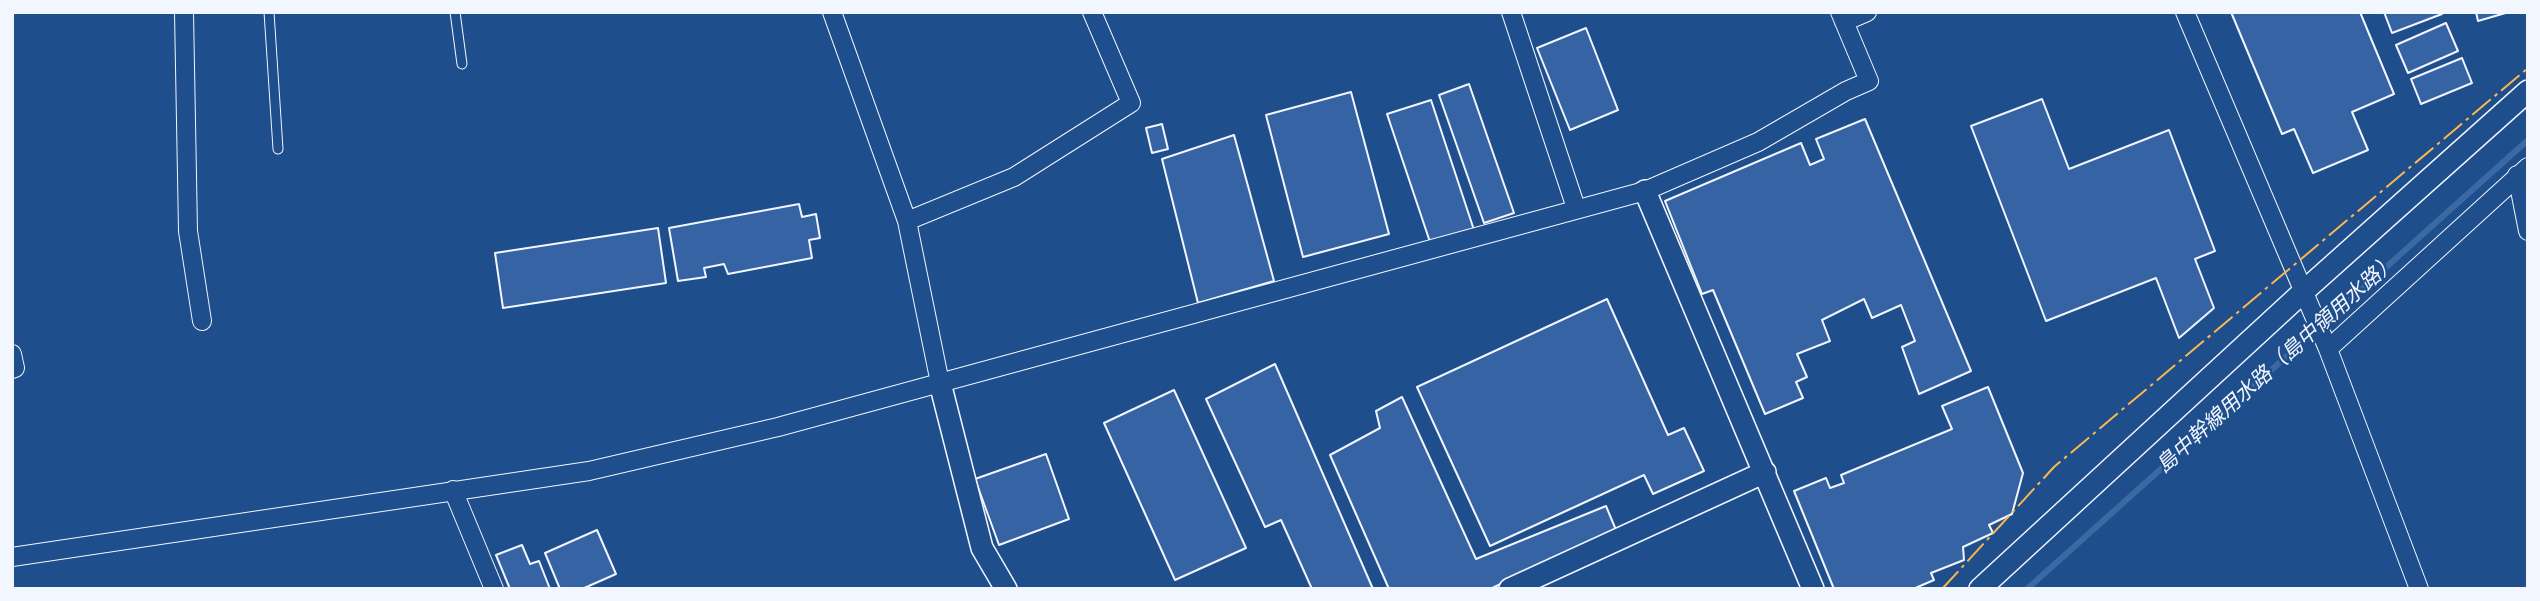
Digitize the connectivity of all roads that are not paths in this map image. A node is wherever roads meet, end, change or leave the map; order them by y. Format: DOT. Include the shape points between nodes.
graph roads {
  1 [pos="184,12"];
  2 [pos="269,12"];
  3 [pos="455,12"];
  4 [pos="832,12"];
  5 [pos="1092,12"];
  6 [pos="1511,12"];
  7 [pos="1867,12"];
  8 [pos="2186,12"];
  9 [pos="1842,17"];
  10 [pos="462,64"];
  11 [pos="2528,91"];
  12 [pos="278,149"];
  13 [pos="2522,171"];
  14 [pos="1645,191"];
  15 [pos="1576,208"];
  16 [pos="907,221"];
  17 [pos="2528,231"];
  18 [pos="2303,292"];
  19 [pos="202,321"];
  20 [pos="2328,349"];
  21 [pos="12,354"];
  22 [pos="12,369"];
  23 [pos="940,383"];
  24 [pos="1765,472"];
  25 [pos="453,490"];
  26 [pos="12,557"];
  27 [pos="494,589"];
  28 [pos="1006,589"];
  29 [pos="1510,589"];
  30 [pos="1813,589"];
  31 [pos="1980,589"];
  32 [pos="2419,589"];
  1 -- 19 [label="street" via="188,231"];
  2 -- 12 [label="lane"];
  3 -- 10 [label="lane"];
  4 -- 16 [label="street"];
  5 -- 16 [label="street" via="1131,103 1014,177"];
  6 -- 15 [label="street"];
  7 -- 9 [label="street"];
  8 -- 18 [label="street"];
  9 -- 14 [label="street" via="1869,81 1758,142"];
  11 -- 18 [label="street"];
  13 -- 17 [label="street"];
  13 -- 20 [label="street"];
  14 -- 15 [label="street"];
  14 -- 24 [label="street"];
  15 -- 23 [label="street"];
  16 -- 23 [label="street"];
  18 -- 20 [label="street"];
  18 -- 31 [label="street"];
  20 -- 32 [label="street"];
  21 -- 22 [label="street"];
  23 -- 25 [label="street" via="778,428 589,471"];
  23 -- 28 [label="street" via="982,548"];
  24 -- 29 [label="street"];
  24 -- 30 [label="street"];
  25 -- 26 [label="street"];
  25 -- 27 [label="street"];
}
